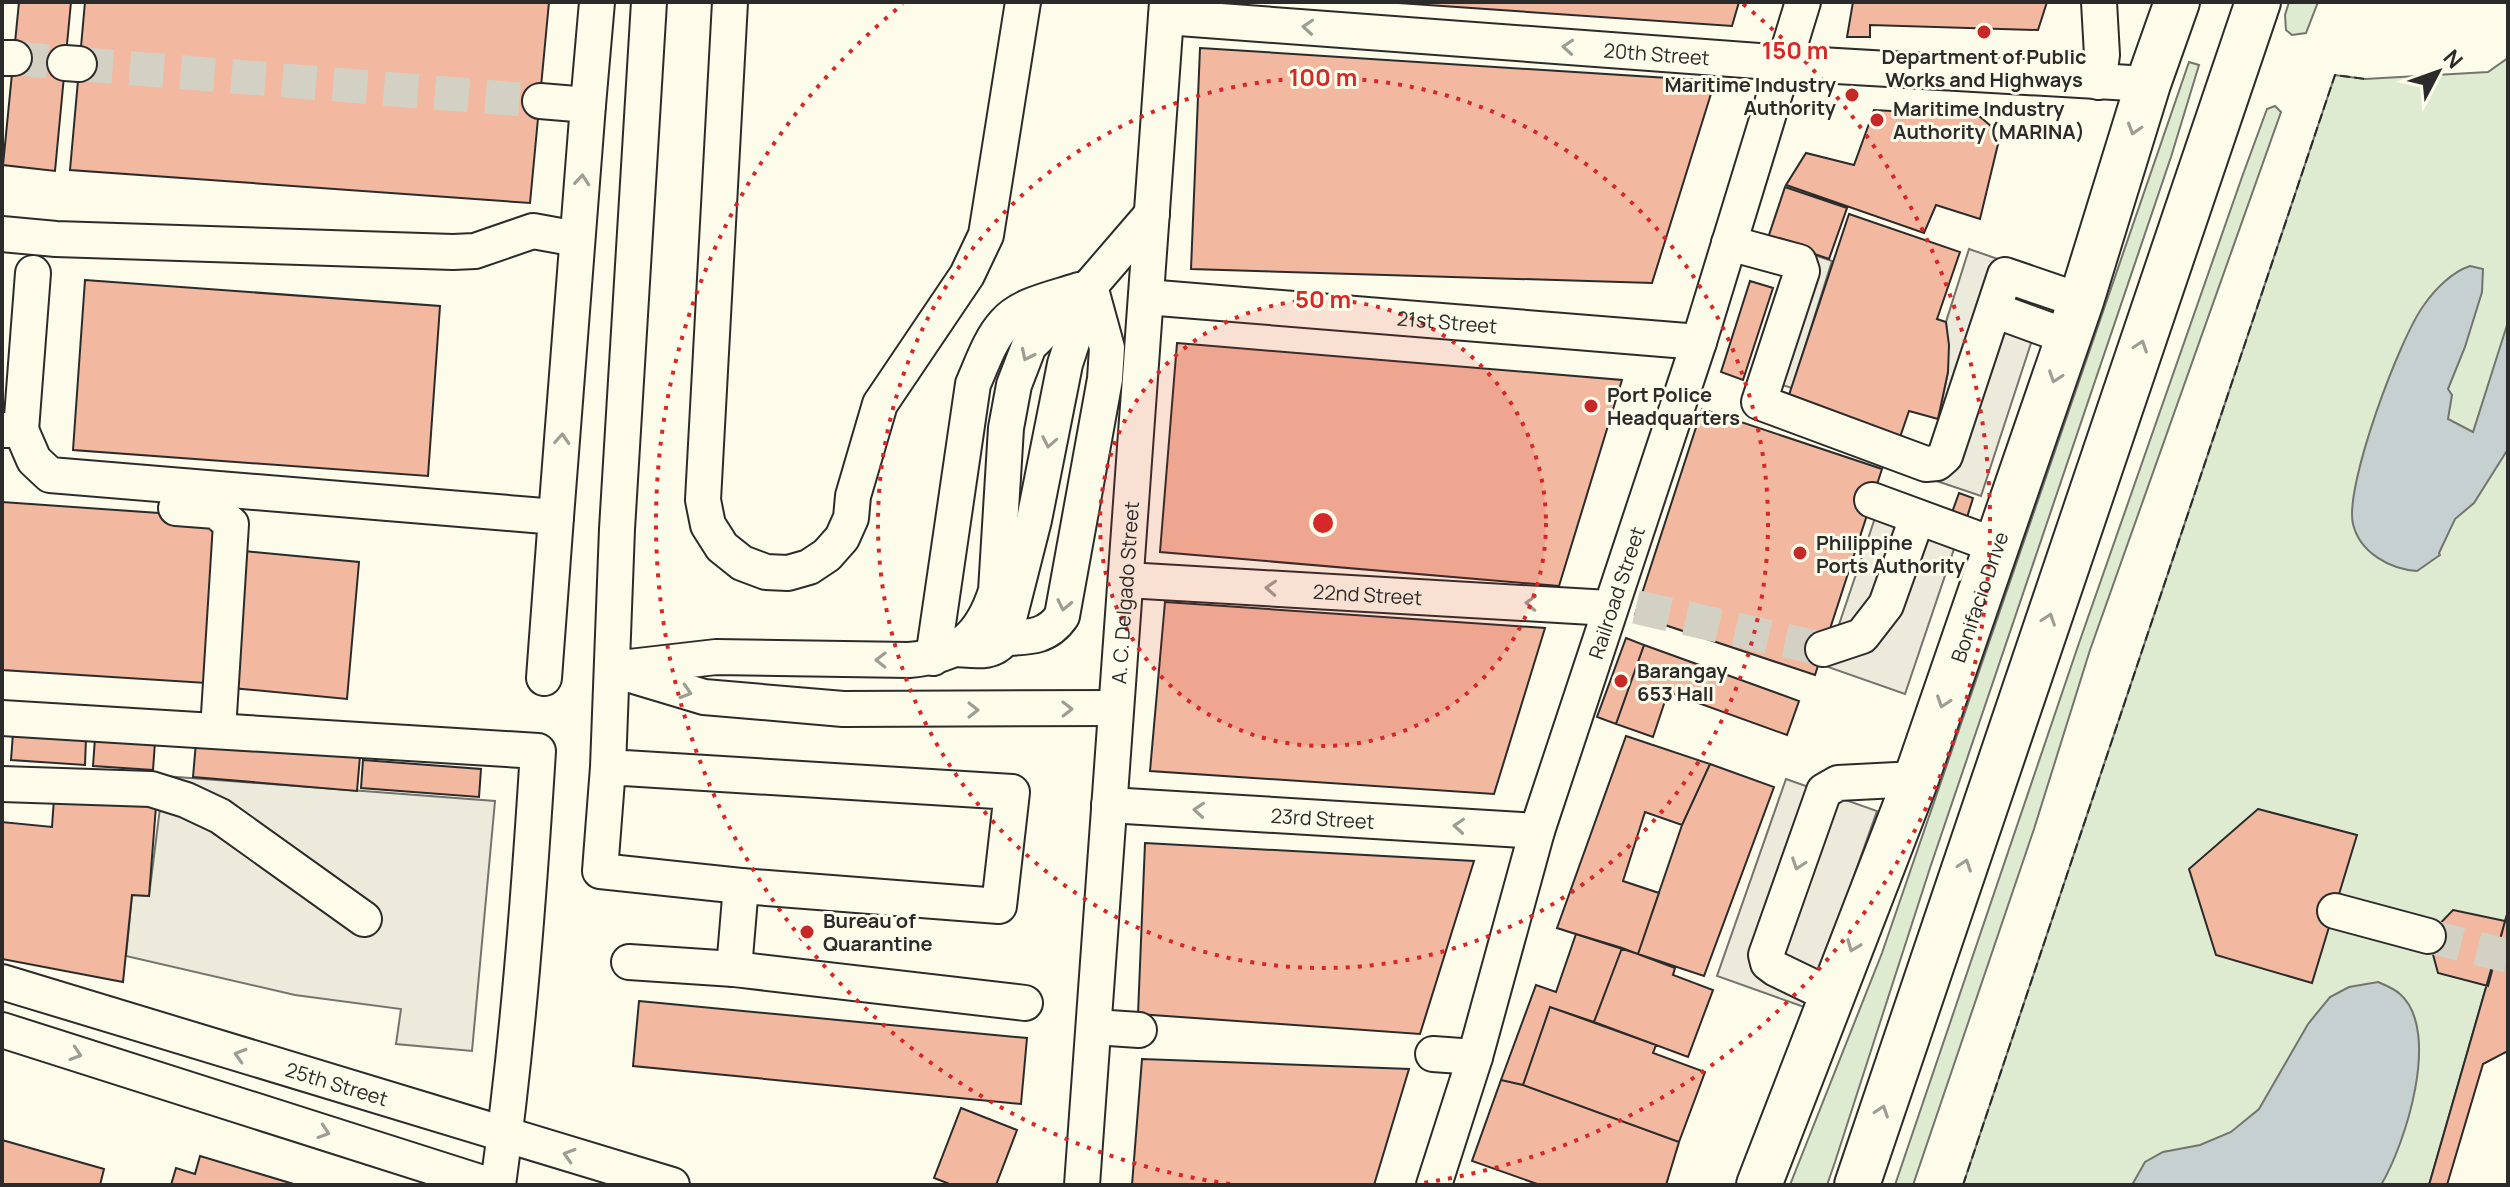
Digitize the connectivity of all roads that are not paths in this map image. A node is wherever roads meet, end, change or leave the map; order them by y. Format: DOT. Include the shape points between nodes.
graph roads {
  1 [pos="597,2"];
  2 [pos="649,2"];
  3 [pos="730,2"];
  4 [pos="1023,2"];
  5 [pos="1803,2"];
  6 [pos="2099,2"];
  7 [pos="2177,2"];
  8 [pos="2258,2"];
  9 [pos="1167,9"];
  10 [pos="1785,63"];
  11 [pos="2098,82"];
  12 [pos="2148,84"];
  13 [pos="540,101"];
  14 [pos="588,105"];
  15 [pos="1152,214"];
  16 [pos="2,234"];
  17 [pos="577,239"];
  18 [pos="1729,243"];
  19 [pos="33,273"];
  20 [pos="1090,286"];
  21 [pos="1146,297"];
  22 [pos="2074,319"];
  23 [pos="1699,342"];
  24 [pos="12,430"];
  25 [pos="72,500"];
  26 [pos="1872,500"];
  27 [pos="556,517"];
  28 [pos="1917,518"];
  29 [pos="1997,546"];
  30 [pos="1126,580"];
  31 [pos="1619,605"];
  32 [pos="1004,638"];
  33 [pos="1823,649"];
  34 [pos="944,654"];
  35 [pos="612,669"];
  36 [pos="544,678"];
  37 [pos="1116,708"];
  38 [pos="2,718"];
  39 [pos="218,730"];
  40 [pos="608,767"];
  41 [pos="1916,779"];
  42 [pos="2,784"];
  43 [pos="1109,805"];
  44 [pos="1537,831"];
  45 [pos="741,886"];
  46 [pos="2335,911"];
  47 [pos="364,919"];
  48 [pos="2428,936"];
  49 [pos="629,962"];
  50 [pos="734,969"];
  51 [pos="2,982"];
  52 [pos="1834,997"];
  53 [pos="1025,1003"];
  54 [pos="1094,1027"];
  55 [pos="2,1030"];
  56 [pos="1139,1030"];
  57 [pos="1433,1054"];
  58 [pos="1475,1057"];
  59 [pos="505,1136"];
  60 [pos="489,1185"];
  61 [pos="498,1185"];
  62 [pos="672,1185"];
  63 [pos="1082,1185"];
  64 [pos="1434,1185"];
  65 [pos="1759,1185"];
  66 [pos="1857,1185"];
  1 -- 14 [label="street"];
  2 -- 35 [label="street"];
  3 -- 4 [label="street" via="703,500 708,525 722,547 742,563 788,573 809,567 842,538 880,404 967,275 986,235"];
  5 -- 10 [label="street, Railroad Street"];
  6 -- 11 [label="street"];
  7 -- 12 [label="highway, Bonifacio Drive"];
  66 -- 8 [label="highway, one-way"];
  10 -- 9 [label="street, 20th Street, one-way"];
  9 -- 15 [label="street, A. C. Delgado Street"];
  10 -- 11 [label="street, 20th Street"];
  10 -- 18 [label="street, Railroad Street"];
  11 -- 12 [label="street, 20th Street"];
  12 -- 22 [label="highway, Bonifacio Drive, one-way"];
  13 -- 14 [label="street"];
  17 -- 14 [label="street, one-way"];
  15 -- 20 [label="street"];
  15 -- 21 [label="street, A. C. Delgado Street"];
  16 -- 17 [label="street" via="453,252 475,251 533,231"];
  27 -- 17 [label="street, one-way"];
  18 -- 22 [label="street" via="1799,262 1802,271 1759,402 1926,464 1945,456 2005,275"];
  18 -- 23 [label="street, Railroad Street"];
  19 -- 24 [label="street"];
  20 -- 32 [label="street, one-way" via="1065,364"];
  20 -- 32 [label="street, one-way" via="1107,348 1105,379 1062,616 1040,637"];
  20 -- 34 [label="street, one-way" via="1029,346 1006,428 996,591 975,635"];
  20 -- 34 [label="street" via="1005,322 973,384"];
  21 -- 23 [label="street, 21st Street"];
  21 -- 30 [label="street, A. C. Delgado Street"];
  22 -- 29 [label="highway, Bonifacio Drive, one-way"];
  23 -- 31 [label="street, Railroad Street"];
  24 -- 27 [label="street" via="50,475"];
  25 -- 39 [label="street" via="216,511 231,524"];
  26 -- 28 [label="street"];
  27 -- 36 [label="street"];
  28 -- 29 [label="street"];
  28 -- 33 [label="street" via="1886,605 1862,636"];
  29 -- 41 [label="highway, Bonifacio Drive, one-way"];
  31 -- 30 [label="street, 22nd Street, one-way"];
  30 -- 37 [label="street, A. C. Delgado Street"];
  31 -- 44 [label="street, Railroad Street"];
  32 -- 34 [label="street" via="990,651"];
  34 -- 35 [label="street, one-way" via="909,660 716,657"];
  35 -- 37 [label="street, one-way" via="704,697 843,709"];
  35 -- 40 [label="street"];
  37 -- 43 [label="street, A. C. Delgado Street"];
  38 -- 39 [label="street"];
  39 -- 59 [label="street" via="538,751"];
  40 -- 45 [label="street" via="600,871"];
  40 -- 45 [label="street" via="1012,792 999,906"];
  41 -- 52 [label="highway, Bonifacio Drive, one-way"];
  41 -- 52 [label="street, one-way" via="1838,783 1824,791 1766,955 1776,969"];
  42 -- 47 [label="street" via="151,789 186,800 220,816"];
  44 -- 43 [label="street, 23rd Street, one-way"];
  43 -- 54 [label="street, A. C. Delgado Street"];
  44 -- 58 [label="street, Railroad Street"];
  45 -- 50 [label="street"];
  46 -- 48 [label="street"];
  49 -- 50 [label="street"];
  50 -- 53 [label="street"];
  59 -- 51 [label="street, 25th Street, one-way"];
  52 -- 65 [label="highway, Bonifacio Drive"];
  54 -- 56 [label="street"];
  54 -- 63 [label="street, A. C. Delgado Street"];
  55 -- 60 [label="street, one-way"];
  57 -- 58 [label="street"];
  58 -- 64 [label="street, Railroad Street"];
  59 -- 61 [label="street"];
  62 -- 59 [label="street, 25th Street, one-way"];
}
